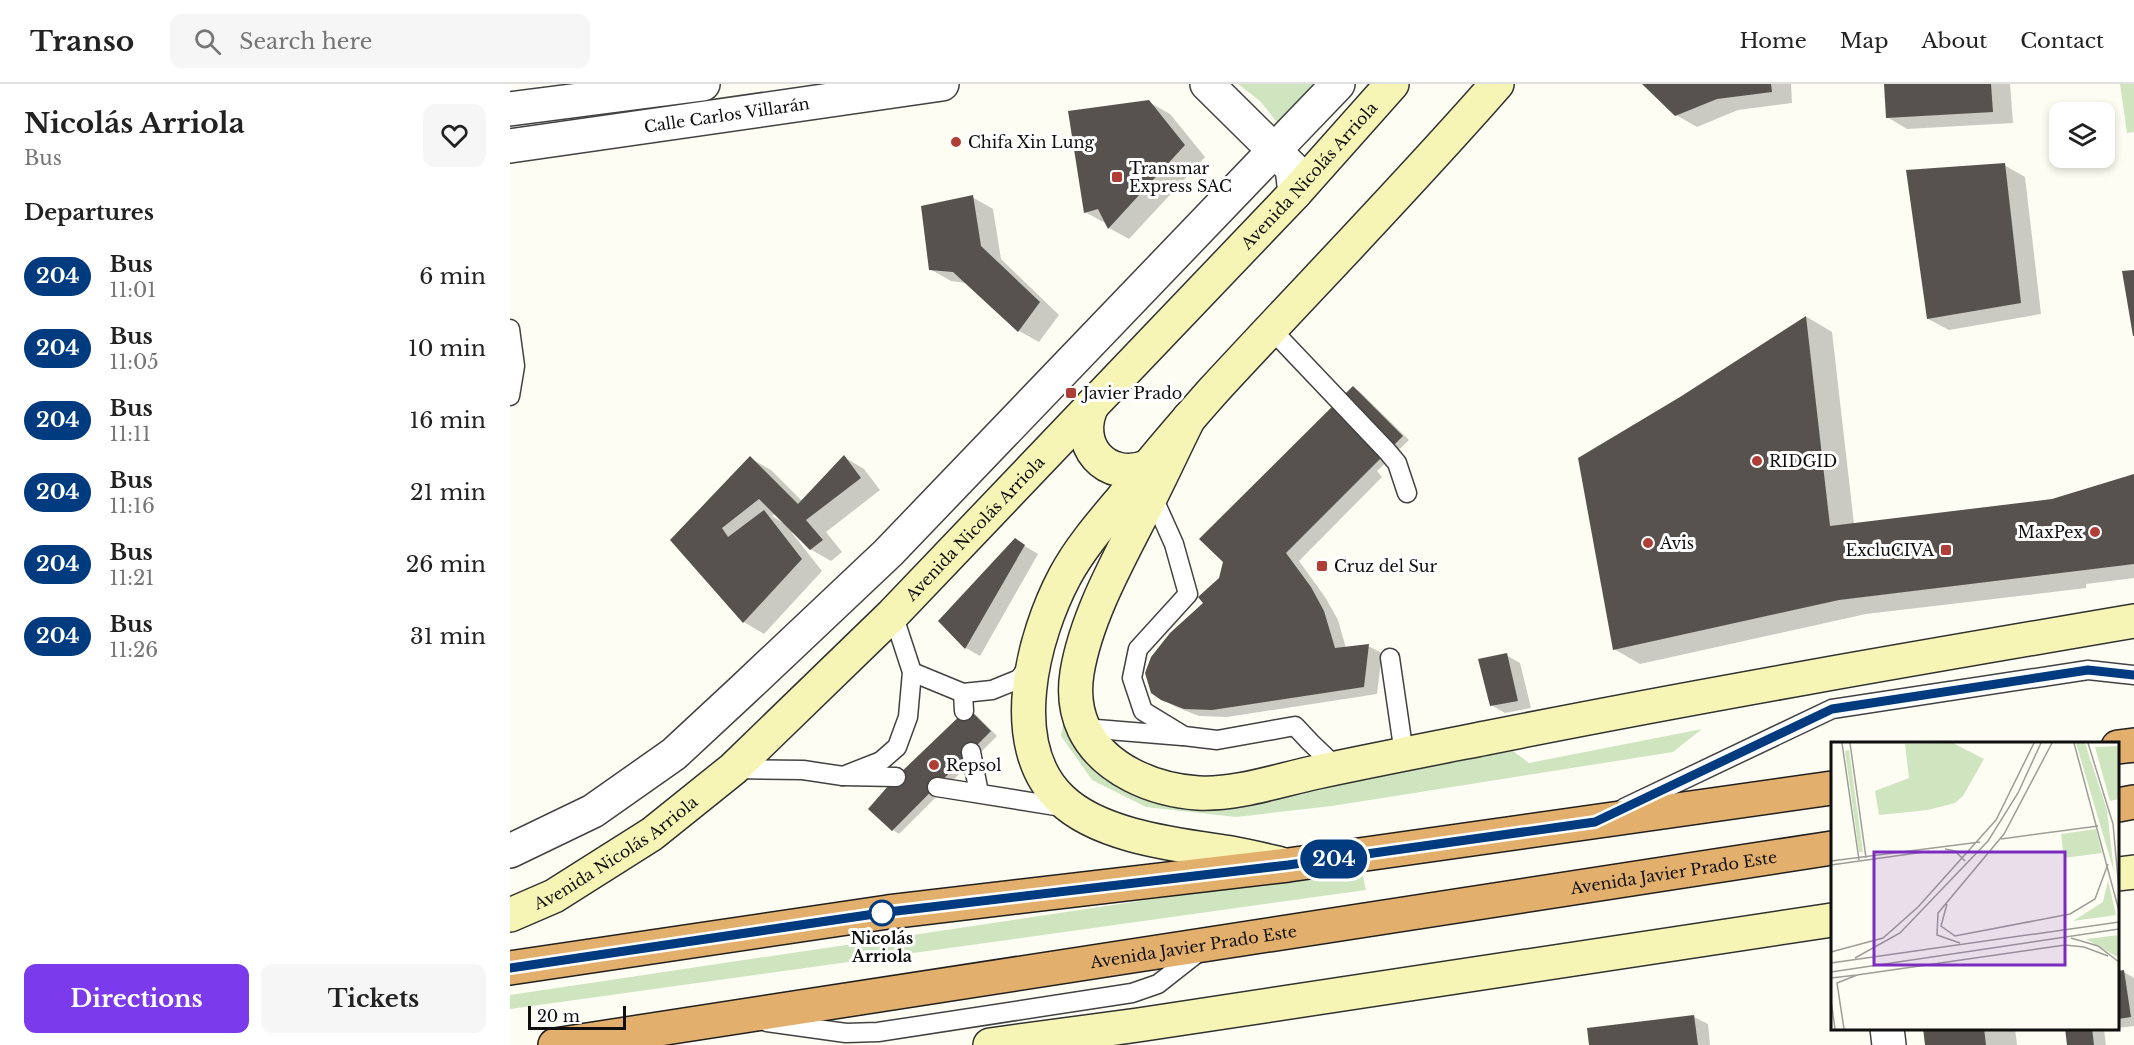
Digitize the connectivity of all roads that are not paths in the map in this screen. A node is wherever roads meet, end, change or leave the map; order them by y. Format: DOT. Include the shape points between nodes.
graph roads {
  1 [pos="703,84"];
  2 [pos="942,84"];
  3 [pos="1207,84"];
  4 [pos="1338,84"];
  5 [pos="1392,84"];
  6 [pos="1469,84"];
  7 [pos="1497,84"];
  8 [pos="510,109"];
  9 [pos="510,146"];
  10 [pos="1275,150"];
  11 [pos="1433,157"];
  12 [pos="1295,193"];
  13 [pos="510,329"];
  14 [pos="1271,329"];
  15 [pos="510,396"];
  16 [pos="1093,404"];
  17 [pos="1150,480"];
  18 [pos="1407,493"];
  19 [pos="893,614"];
  20 [pos="2134,621"];
  21 [pos="1390,657"];
  22 [pos="1034,659"];
  23 [pos="912,672"];
  24 [pos="2134,675"];
  25 [pos="1084,728"];
  26 [pos="1184,736"];
  27 [pos="2134,745"];
  28 [pos="2119,747"];
  29 [pos="971,752"];
  30 [pos="1404,754"];
  31 [pos="1337,768"];
  32 [pos="733,769"];
  33 [pos="843,776"];
  34 [pos="896,777"];
  35 [pos="937,787"];
  36 [pos="1831,788"];
  37 [pos="979,793"];
  38 [pos="1073,809"];
  39 [pos="1595,822"];
  40 [pos="1831,848"];
  41 [pos="510,851"];
  42 [pos="1288,865"];
  43 [pos="2134,872"];
  44 [pos="2119,874"];
  45 [pos="510,915"];
  46 [pos="1831,920"];
  47 [pos="510,968"];
  48 [pos="1887,1030"];
  49 [pos="555,1045"];
  50 [pos="990,1045"];
  51 [pos="1889,1045"];
  1 -- 8 [label="street, Calle Carlos Villarán"];
  2 -- 9 [label="street, Calle Carlos Villarán"];
  3 -- 10 [label="street"];
  4 -- 10 [label="street"];
  5 -- 12 [label="main road, Avenida Nicolás Arriola"];
  6 -- 11 [label="main road"];
  7 -- 11 [label="main road"];
  10 -- 12 [label="street" via="1292,168"];
  10 -- 41 [label="street" via="888,553 674,754 593,811"];
  11 -- 14 [label="main road"];
  12 -- 16 [label="main road, Avenida Nicolás Arriola"];
  13 -- 15 [label="lane" via="515,366"];
  14 -- 17 [label="main road" via="1189,418"];
  14 -- 18 [label="lane" via="1397,463"];
  16 -- 17 [label="main road" via="1086,431 1096,457 1121,470 1135,470"];
  16 -- 19 [label="main road, Avenida Nicolás Arriola"];
  17 -- 22 [label="main road" via="1098,528 1074,560 1053,600"];
  17 -- 25 [label="main road" via="1080,658 1075,694"];
  17 -- 26 [label="lane" via="1188,594 1138,649 1132,678 1143,711"];
  19 -- 23 [label="lane"];
  19 -- 32 [label="main road, Avenida Nicolás Arriola"];
  20 -- 30 [label="main road" via="1683,699"];
  21 -- 30 [label="lane"];
  22 -- 23 [label="lane" via="1019,679 963,702"];
  22 -- 38 [label="main road" via="1029,708 1034,752 1049,785"];
  23 -- 33 [label="lane" via="908,717 897,747 881,761"];
  24 -- 39 [label="lane" via="2088,670 1832,709"];
  25 -- 26 [label="lane"];
  25 -- 31 [label="main road" via="1101,753 1130,774 1167,788 1201,793 1241,789"];
  26 -- 31 [label="lane" via="1217,740 1295,726"];
  27 -- 28 [label="highway"];
  29 -- 37 [label="lane"];
  30 -- 31 [label="main road"];
  32 -- 33 [label="lane" via="803,770"];
  32 -- 45 [label="main road, Avenida Nicolás Arriola" via="652,834 554,896"];
  33 -- 34 [label="lane"];
  35 -- 37 [label="lane"];
  36 -- 39 [label="highway"];
  37 -- 38 [label="lane"];
  38 -- 42 [label="main road" via="1123,832"];
  39 -- 42 [label="highway"];
  40 -- 49 [label="highway, Avenida Javier Prado Este"];
  42 -- 47 [label="highway" via="888,912"];
  43 -- 44 [label="main road"];
  46 -- 50 [label="main road"];
  48 -- 51 [label="street"];
}
